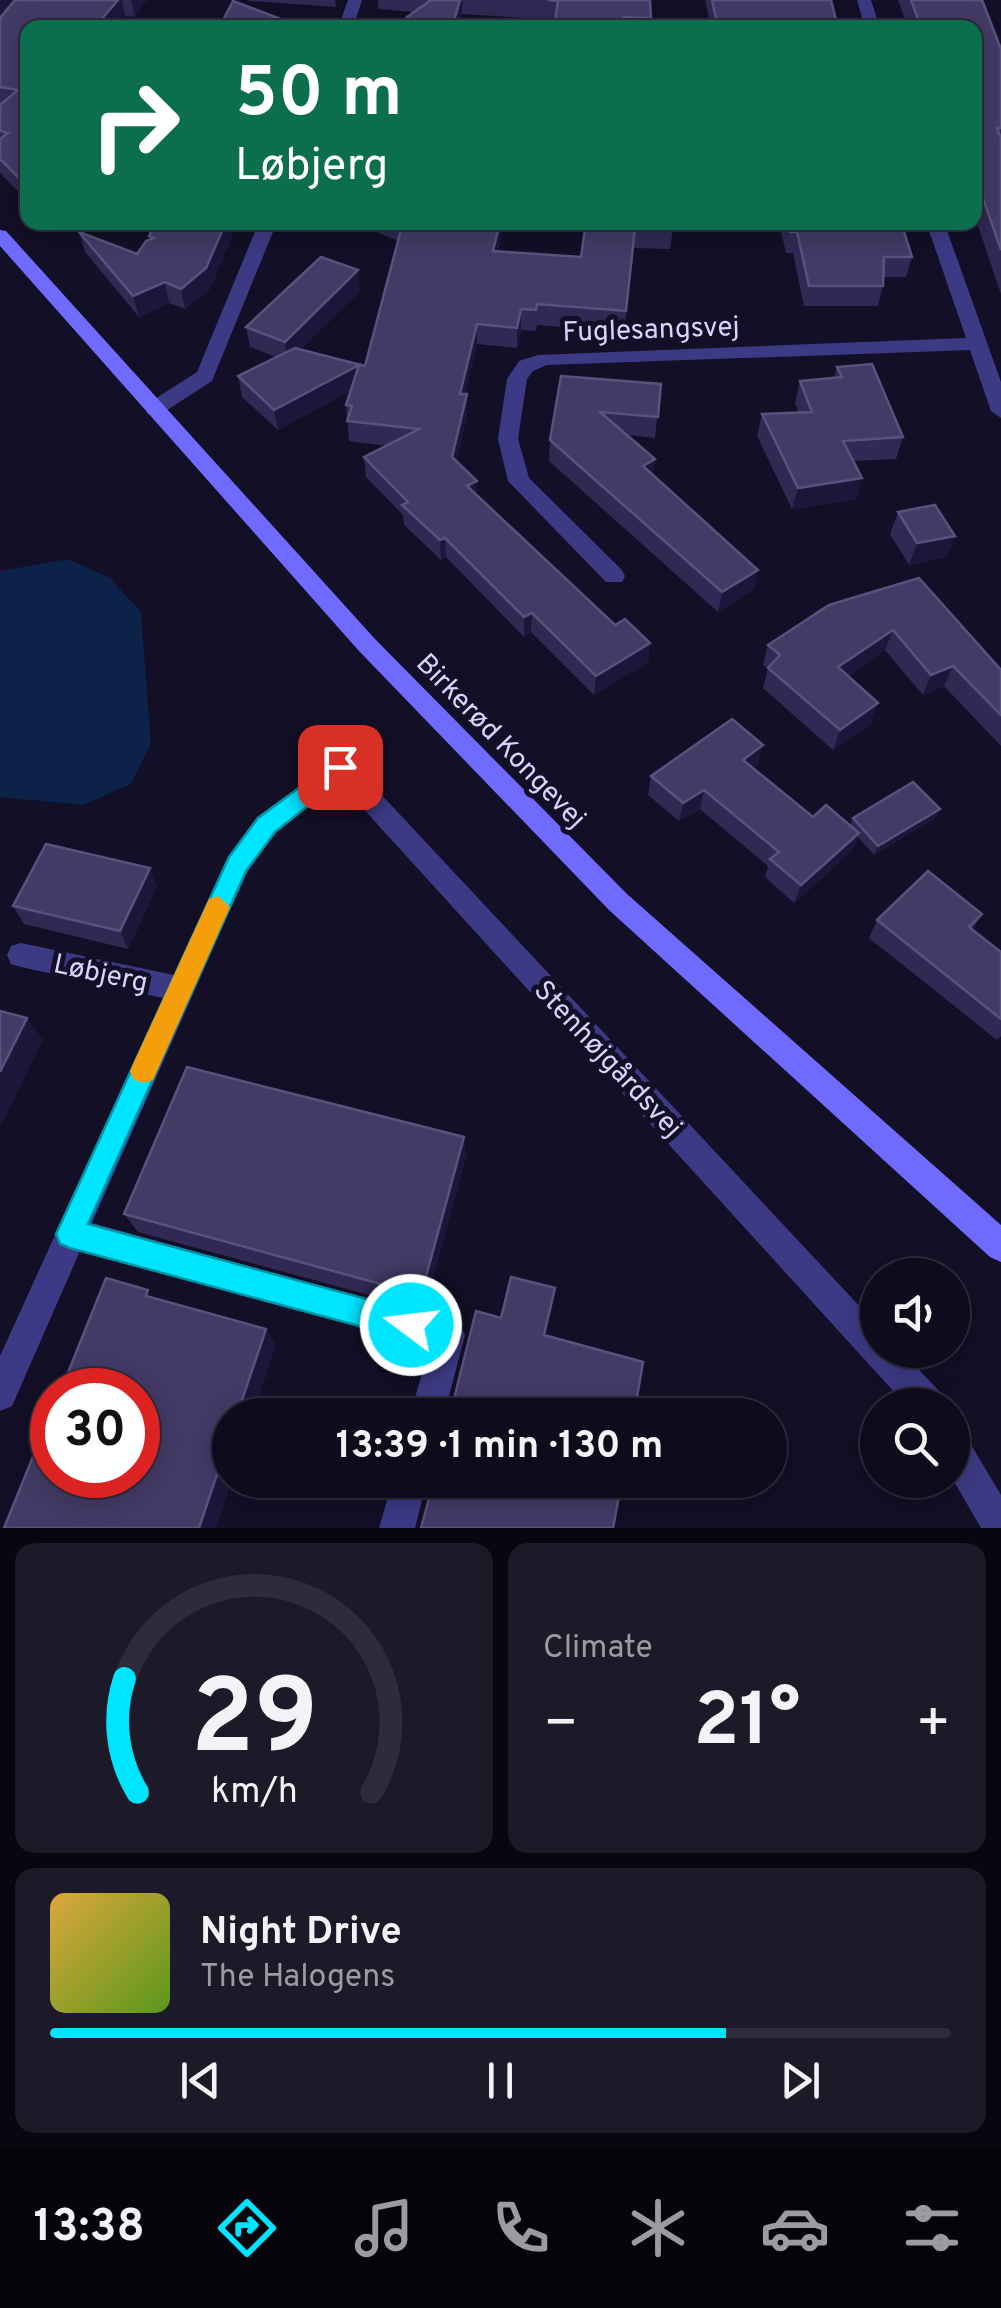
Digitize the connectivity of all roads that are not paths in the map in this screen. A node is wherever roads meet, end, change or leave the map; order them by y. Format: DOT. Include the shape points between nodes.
graph roads {
  1 [pos="265,230"];
  2 [pos="938,230"];
  3 [pos="0,235"];
  4 [pos="974,344"];
  5 [pos="154,410"];
  6 [pos="1001,411"];
  7 [pos="614,576"];
  8 [pos="340,767"];
  9 [pos="21,954"];
  10 [pos="181,989"];
  11 [pos="70,1234"];
  12 [pos="1001,1246"];
  13 [pos="860,1330"];
  14 [pos="895,1368"];
  15 [pos="913,1388"];
  16 [pos="0,1394"];
  17 [pos="433,1398"];
  18 [pos="970,1475"];
  19 [pos="405,1498"];
  20 [pos="397,1528"];
  21 [pos="1001,1528"];
  1 -- 5 [label="street" via="205,376"];
  2 -- 4 [label="street"];
  3 -- 5 [label="main road, Birkerød Kongevej"];
  4 -- 6 [label="street"];
  4 -- 7 [label="street, Fuglesangsvej" via="545,359 526,366 517,379 508,439 519,482"];
  5 -- 12 [label="main road, Birkerød Kongevej" via="367,645 618,902"];
  8 -- 10 [label="street, Løbjerg" via="266,825 237,865"];
  8 -- 13 [label="street, Stenhøjgårdsvej"];
  9 -- 10 [label="street, Løbjerg"];
  10 -- 11 [label="street, Løbjerg"];
  11 -- 16 [label="street, Løbjerg"];
  11 -- 17 [label="street" via="449,1336"];
  14 -- 15 [label="street, Stenhøjgårdsvej"];
  18 -- 21 [label="street"];
  19 -- 20 [label="street"];
}
